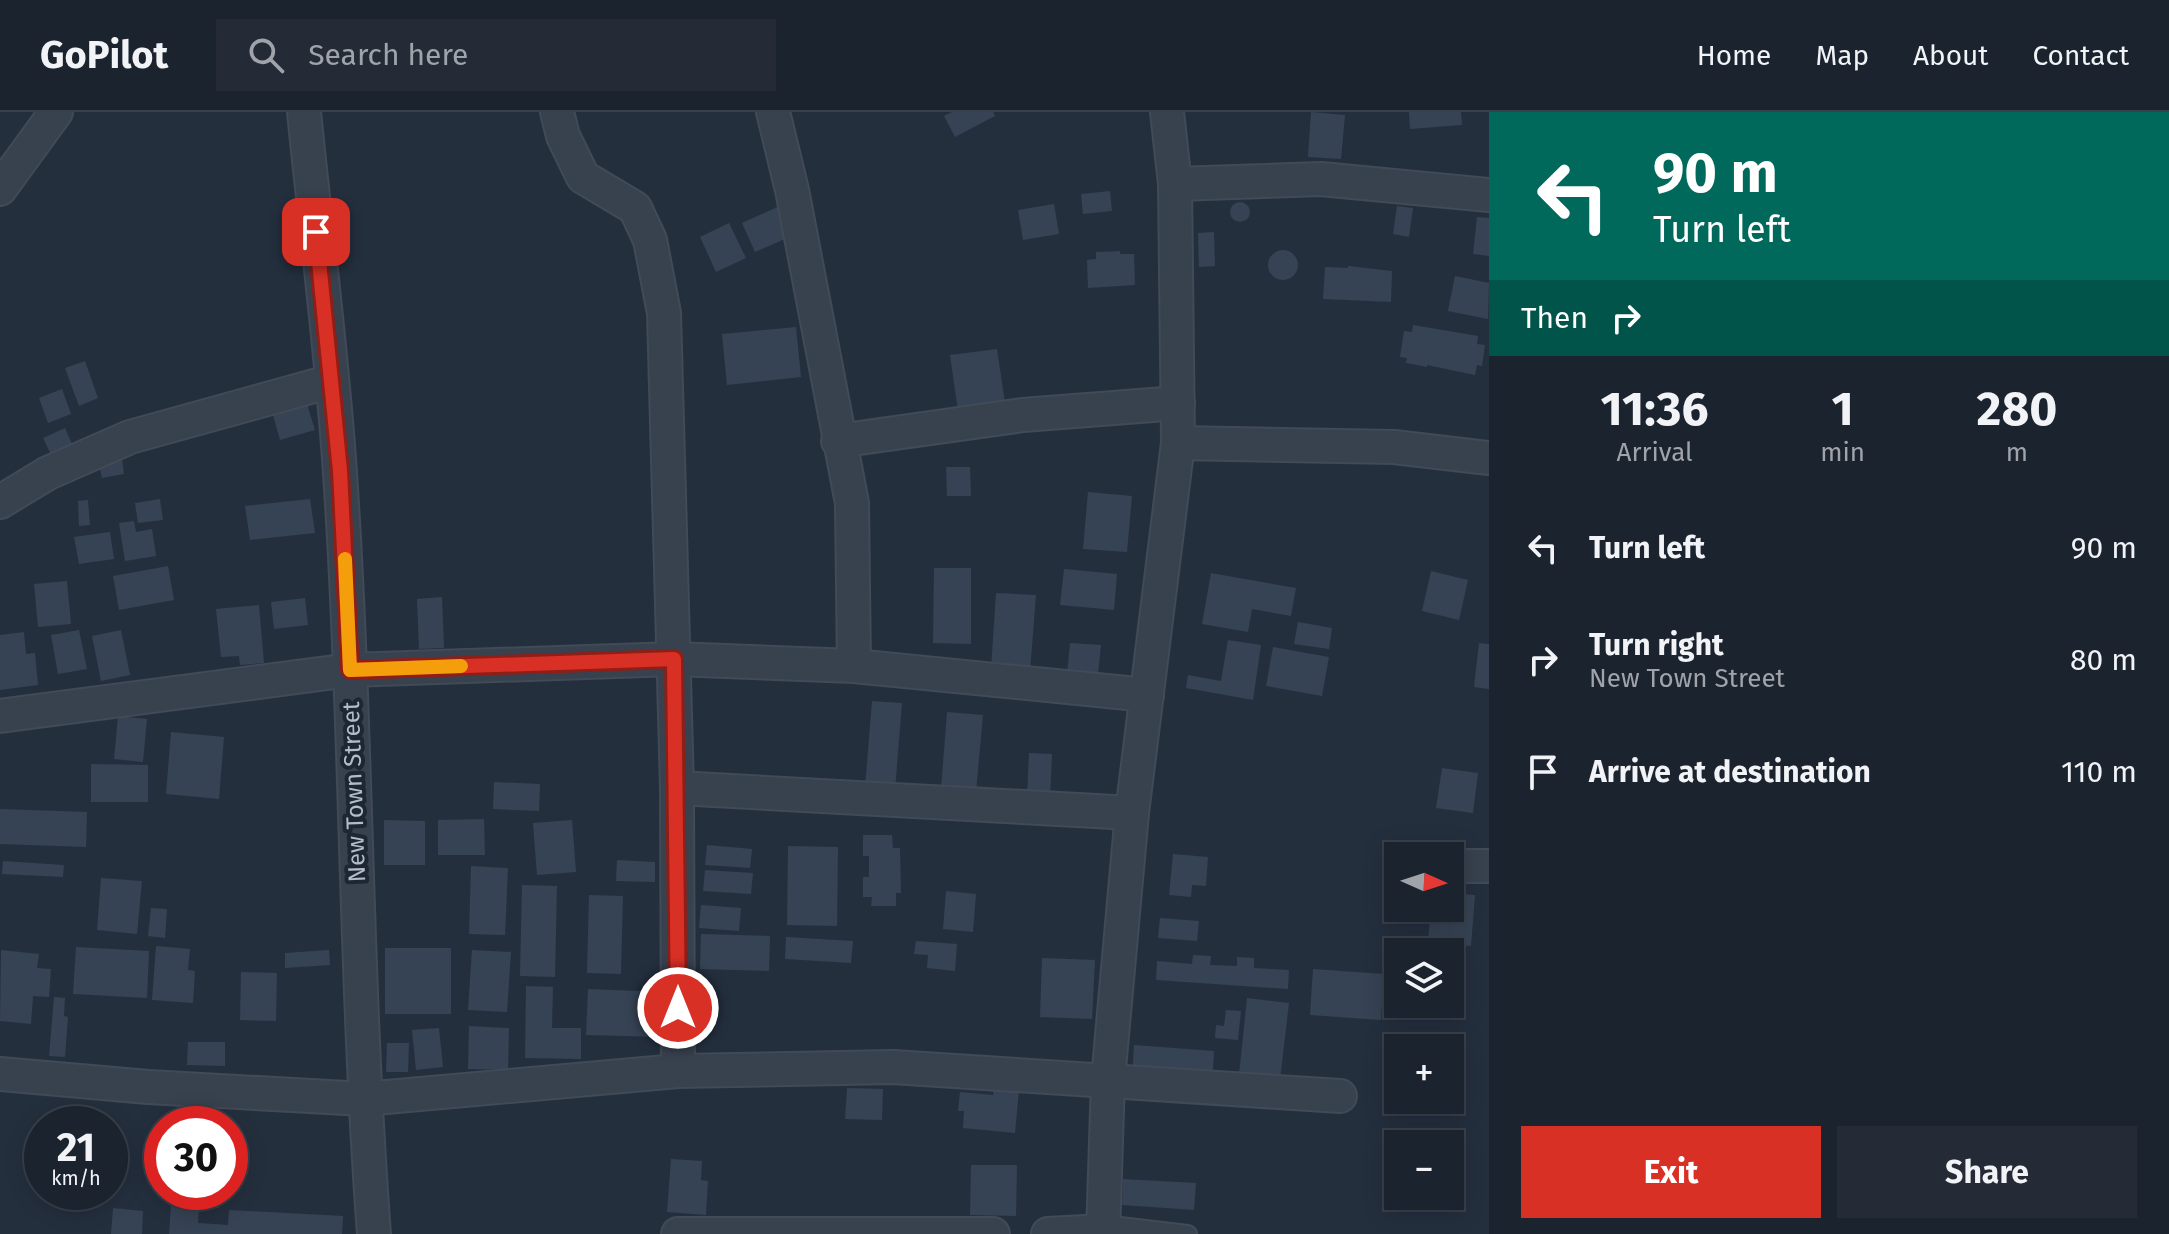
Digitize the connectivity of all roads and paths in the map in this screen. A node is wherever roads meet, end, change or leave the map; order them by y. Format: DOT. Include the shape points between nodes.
graph roads {
  1 [pos="56,112"];
  2 [pos="304,112"];
  3 [pos="557,112"];
  4 [pos="773,112"];
  5 [pos="1167,112"];
  6 [pos="1175,184"];
  7 [pos="0,189"];
  8 [pos="1489,195"];
  9 [pos="332,381"];
  10 [pos="1178,403"];
  11 [pos="838,441"];
  12 [pos="1178,443"];
  13 [pos="1489,458"];
  14 [pos="0,502"];
  15 [pos="674,659"];
  16 [pos="854,666"];
  17 [pos="350,670"];
  18 [pos="1147,695"];
  19 [pos="0,716"];
  20 [pos="677,788"];
  21 [pos="1132,813"];
  22 [pos="1464,866"];
  23 [pos="1489,866"];
  24 [pos="678,1071"];
  25 [pos="0,1074"];
  26 [pos="1108,1080"];
  27 [pos="1340,1096"];
  28 [pos="364,1099"];
  29 [pos="1103,1230"];
  30 [pos="374,1234"];
  31 [pos="678,1234"];
  32 [pos="993,1234"];
  33 [pos="1048,1234"];
  34 [pos="1188,1234"];
  1 -- 7 [label="street"];
  2 -- 9 [label="street, New Town Street"];
  3 -- 15 [label="street" via="583,177 635,208 650,240 664,313"];
  4 -- 11 [label="street"];
  5 -- 6 [label="street"];
  6 -- 8 [label="street" via="1321,179"];
  6 -- 10 [label="street"];
  9 -- 14 [label="street" via="130,437 48,473"];
  9 -- 17 [label="street, New Town Street"];
  10 -- 11 [label="street" via="1023,415"];
  10 -- 12 [label="street"];
  11 -- 16 [label="street" via="852,503"];
  12 -- 13 [label="street" via="1394,447"];
  12 -- 18 [label="street"];
  15 -- 16 [label="street"];
  15 -- 17 [label="street"];
  15 -- 20 [label="street"];
  16 -- 18 [label="street"];
  17 -- 19 [label="street"];
  17 -- 28 [label="street, New Town Street"];
  18 -- 21 [label="street"];
  20 -- 21 [label="street"];
  20 -- 24 [label="street"];
  21 -- 26 [label="street"];
  22 -- 23 [label="street"];
  24 -- 26 [label="street" via="893,1067"];
  24 -- 28 [label="street"];
  25 -- 28 [label="street"];
  26 -- 27 [label="street"];
  26 -- 29 [label="street"];
  28 -- 30 [label="street, New Town Street"];
  29 -- 33 [label="street"];
  29 -- 34 [label="lane"];
  31 -- 32 [label="street"];
}
